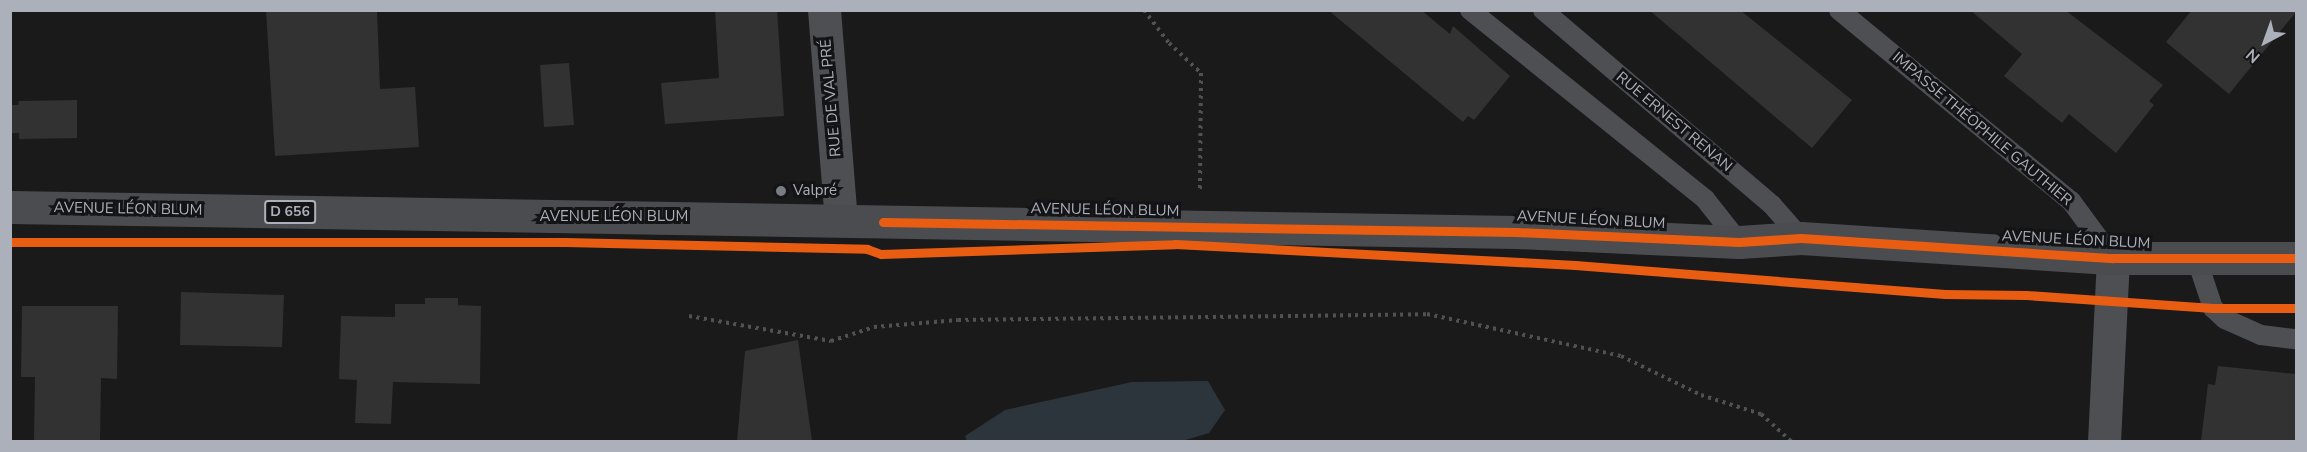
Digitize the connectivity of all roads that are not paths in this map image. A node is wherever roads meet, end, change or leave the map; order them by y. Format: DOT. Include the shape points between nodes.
graph roads {
  1 [pos="824,10"];
  2 [pos="1470,10"];
  3 [pos="1543,10"];
  4 [pos="1839,10"];
  5 [pos="10,207"];
  6 [pos="841,220"];
  7 [pos="1801,238"];
  8 [pos="1739,242"];
  9 [pos="2113,258"];
  10 [pos="2296,258"];
  11 [pos="2197,260"];
  12 [pos="2296,339"];
  13 [pos="2104,441"];
  1 -- 6 [label="street, RUE DE VAL PRÉ"];
  2 -- 8 [label="lane" via="1704,200"];
  3 -- 7 [label="lane, RUE ERNEST RENAN" via="1772,205"];
  4 -- 9 [label="lane, IMPASSE THÉOPHILE GAUTHIER" via="2071,201"];
  5 -- 6 [label="main road, AVENUE LÉON BLUM / D 656"];
  6 -- 8 [label="main road, AVENUE LÉON BLUM / D 656" via="1516,232"];
  7 -- 8 [label="main road, AVENUE LÉON BLUM / D 656"];
  7 -- 9 [label="main road, AVENUE LÉON BLUM / D 656"];
  9 -- 11 [label="main road, AVENUE LÉON BLUM / D 656"];
  9 -- 13 [label="street"];
  10 -- 11 [label="main road, AVENUE LÉON BLUM / D 656"];
  11 -- 12 [label="lane" via="2213,308 2225,319 2261,335"];
}
